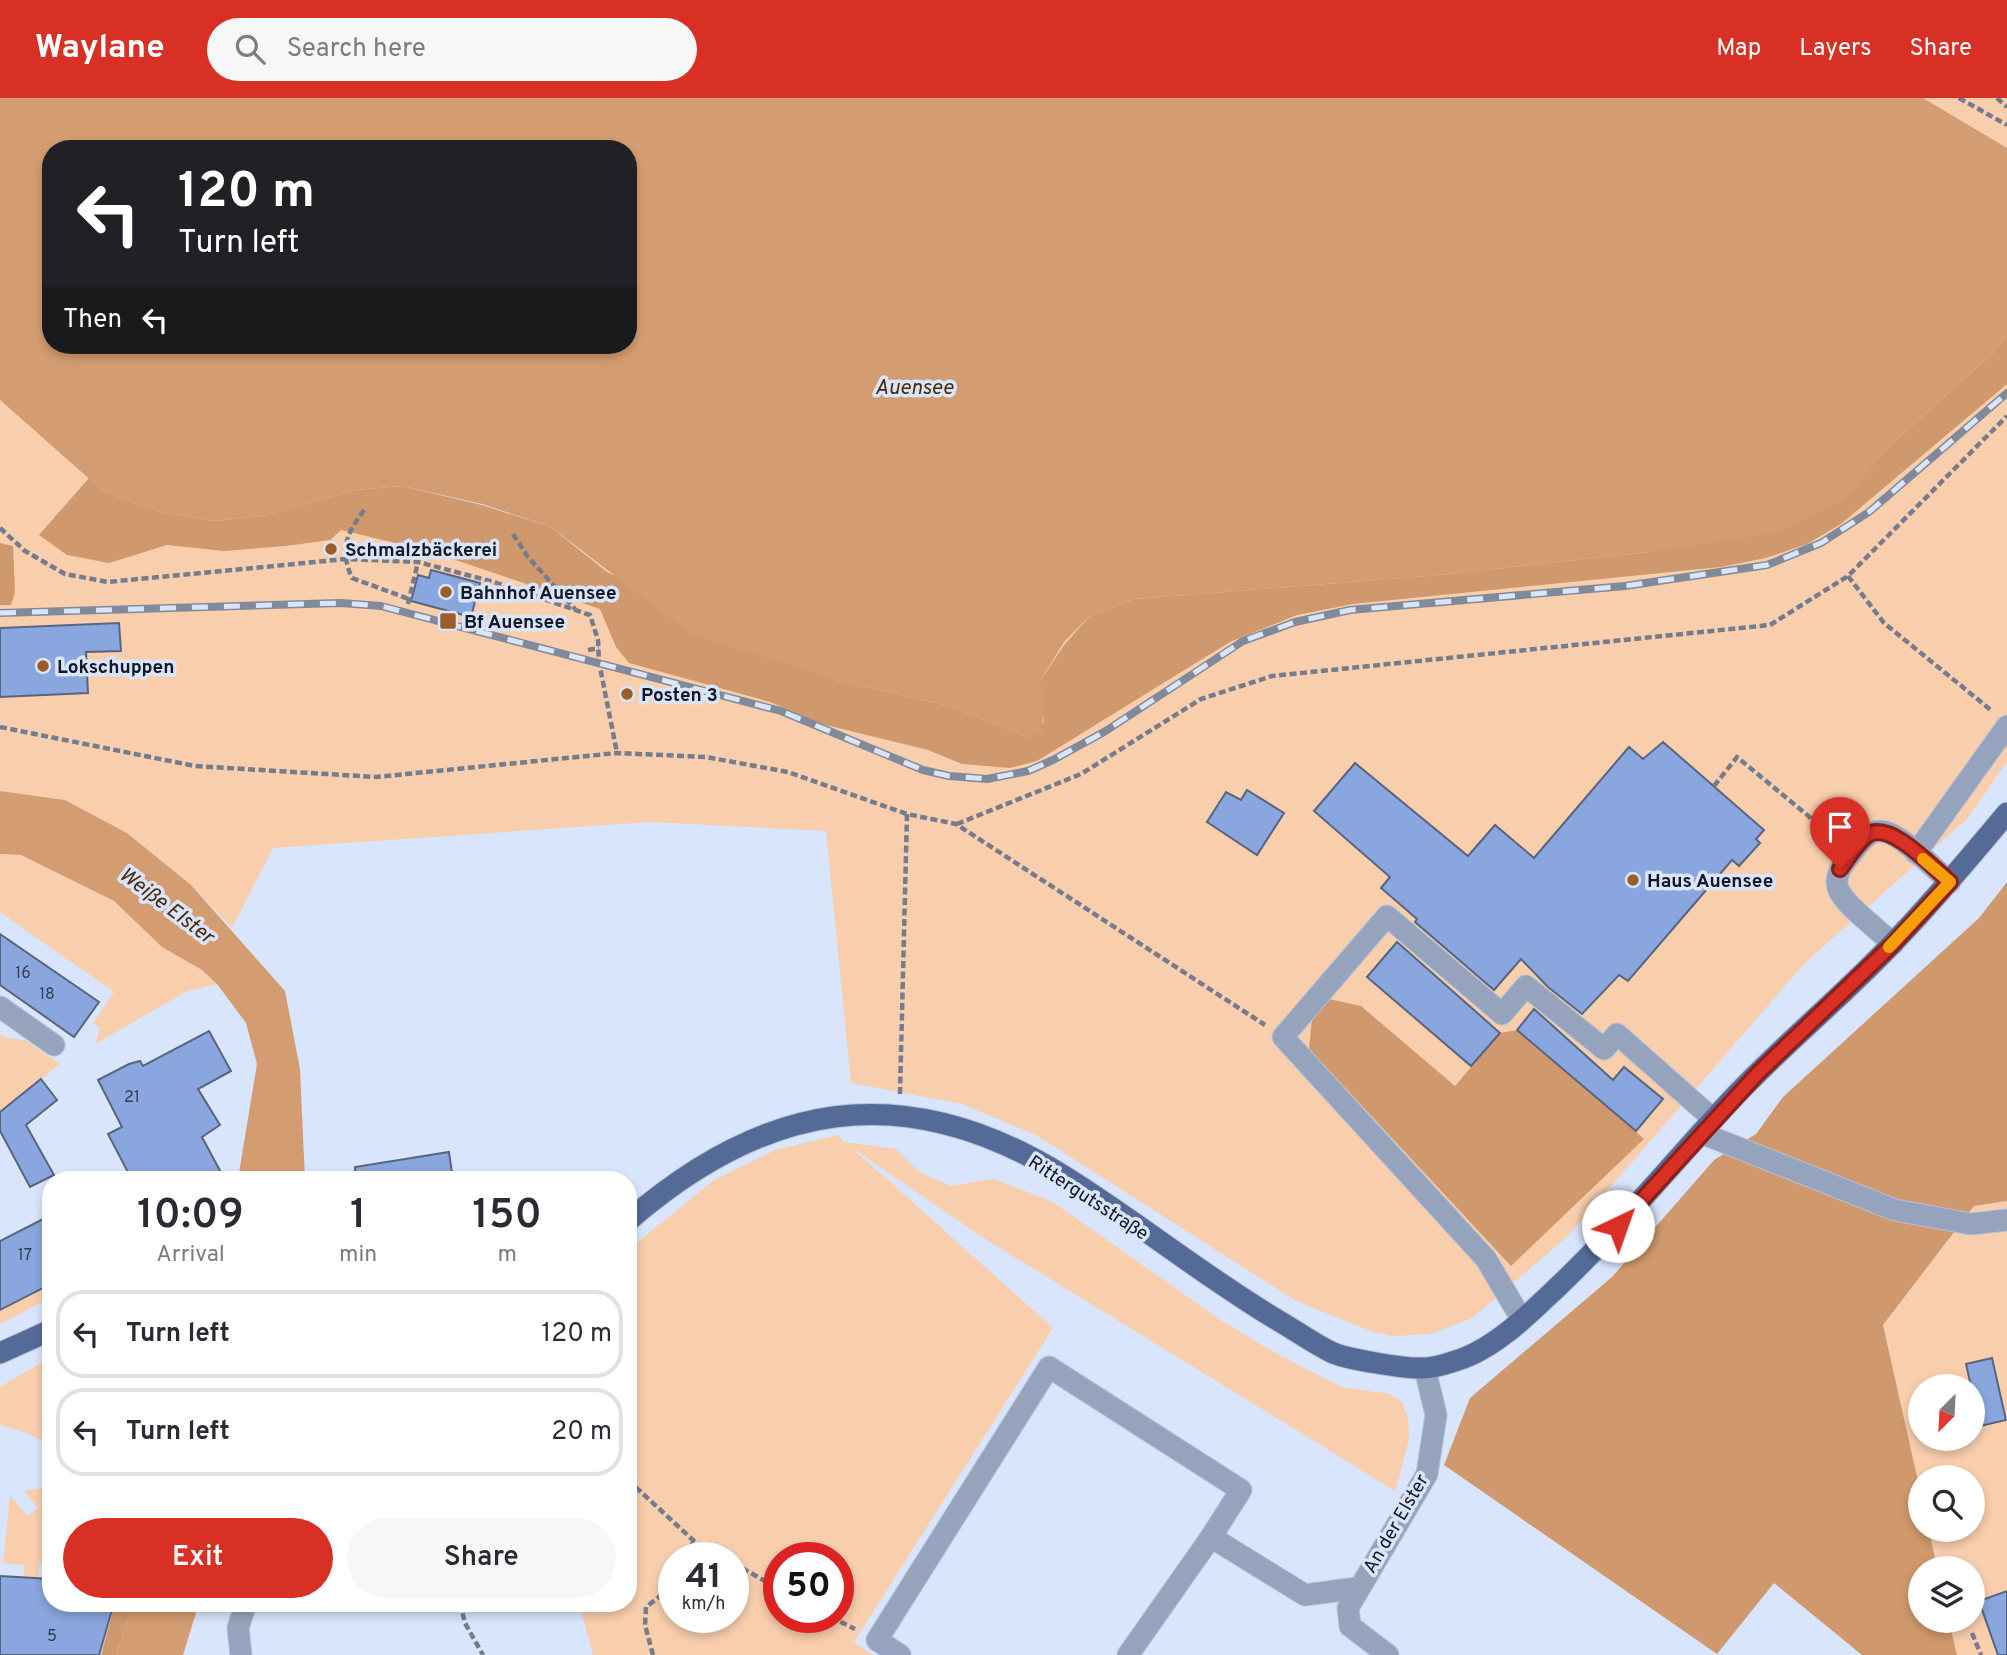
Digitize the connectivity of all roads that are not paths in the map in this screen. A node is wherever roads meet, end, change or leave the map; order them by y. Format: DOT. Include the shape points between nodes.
graph roads {
  1 [pos="2003,720"];
  2 [pos="2007,813"];
  3 [pos="1916,853"];
  4 [pos="1950,882"];
  5 [pos="1893,944"];
  6 [pos="0,1007"];
  7 [pos="54,1045"];
  8 [pos="1707,1126"];
  9 [pos="637,1213"];
  10 [pos="2007,1220"];
  11 [pos="1522,1320"];
  12 [pos="42,1334"];
  13 [pos="0,1353"];
  14 [pos="1425,1369"];
  15 [pos="1211,1536"];
  16 [pos="1357,1588"];
  17 [pos="243,1612"];
  18 [pos="241,1655"];
  19 [pos="900,1655"];
  20 [pos="1128,1655"];
  21 [pos="1388,1655"];
  1 -- 3 [label="street"];
  2 -- 4 [label="main road"];
  3 -- 4 [label="street"];
  3 -- 5 [label="street" via="1893,835 1880,831 1868,835 1840,869 1836,883 1840,894"];
  4 -- 5 [label="main road"];
  5 -- 8 [label="main road"];
  6 -- 7 [label="street"];
  8 -- 10 [label="street" via="1895,1210 1971,1224"];
  8 -- 11 [label="main road" via="1590,1257"];
  8 -- 11 [label="street" via="1618,1034 1604,1049 1526,986 1502,1014 1387,916 1283,1037 1486,1259"];
  9 -- 14 [label="main road, Rittergutsstraße" via="711,1160 758,1136 807,1120 851,1114 938,1122 979,1134 1040,1163 1229,1291 1335,1354"];
  11 -- 14 [label="main road" via="1469,1356"];
  12 -- 13 [label="main road"];
  14 -- 16 [label="street, An der Elster" via="1436,1415 1427,1474"];
  15 -- 16 [label="street" via="1306,1595"];
  15 -- 19 [label="street" via="1241,1490 1049,1367 877,1640"];
  15 -- 20 [label="street"];
  16 -- 21 [label="street, An der Elster" via="1348,1608 1350,1626"];
  17 -- 18 [label="street" via="238,1628"];
}
